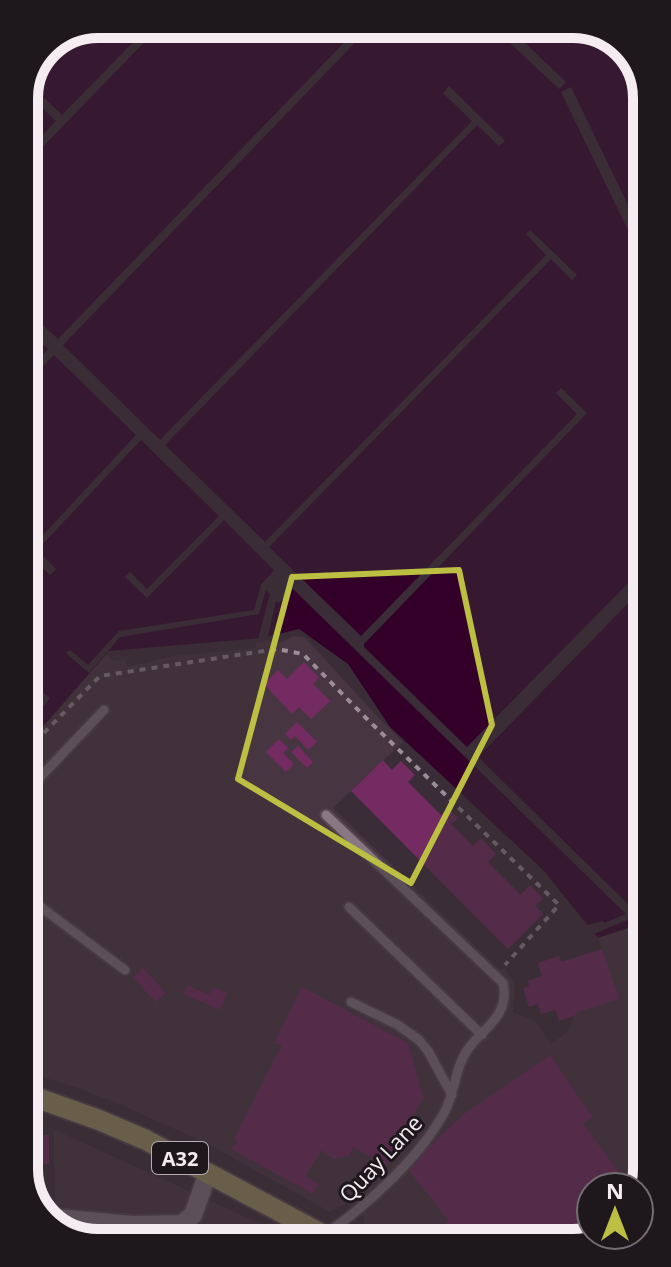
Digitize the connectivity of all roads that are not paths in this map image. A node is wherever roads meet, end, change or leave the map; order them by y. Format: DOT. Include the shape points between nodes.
graph roads {
  1 [pos="104,710"];
  2 [pos="38,779"];
  3 [pos="326,815"];
  4 [pos="38,905"];
  5 [pos="349,907"];
  6 [pos="125,970"];
  7 [pos="351,1002"];
  8 [pos="482,1035"];
  9 [pos="452,1095"];
  10 [pos="38,1098"];
  11 [pos="208,1173"];
  12 [pos="289,1216"];
  13 [pos="65,1219"];
  14 [pos="283,1229"];
  15 [pos="313,1229"];
  16 [pos="337,1229"];
  1 -- 2 [label="lane"];
  3 -- 8 [label="lane, Quay Lane" via="503,983 505,1005"];
  4 -- 6 [label="lane"];
  5 -- 8 [label="lane"];
  7 -- 9 [label="lane" via="419,1040"];
  8 -- 9 [label="lane, Quay Lane" via="466,1052"];
  9 -- 16 [label="lane, Quay Lane" via="424,1141"];
  10 -- 11 [label="main road, A32" via="146,1140"];
  11 -- 12 [label="main road, A32"];
  11 -- 13 [label="street" via="193,1215 182,1224"];
  12 -- 14 [label="lane"];
  12 -- 15 [label="main road, A32"];
}
